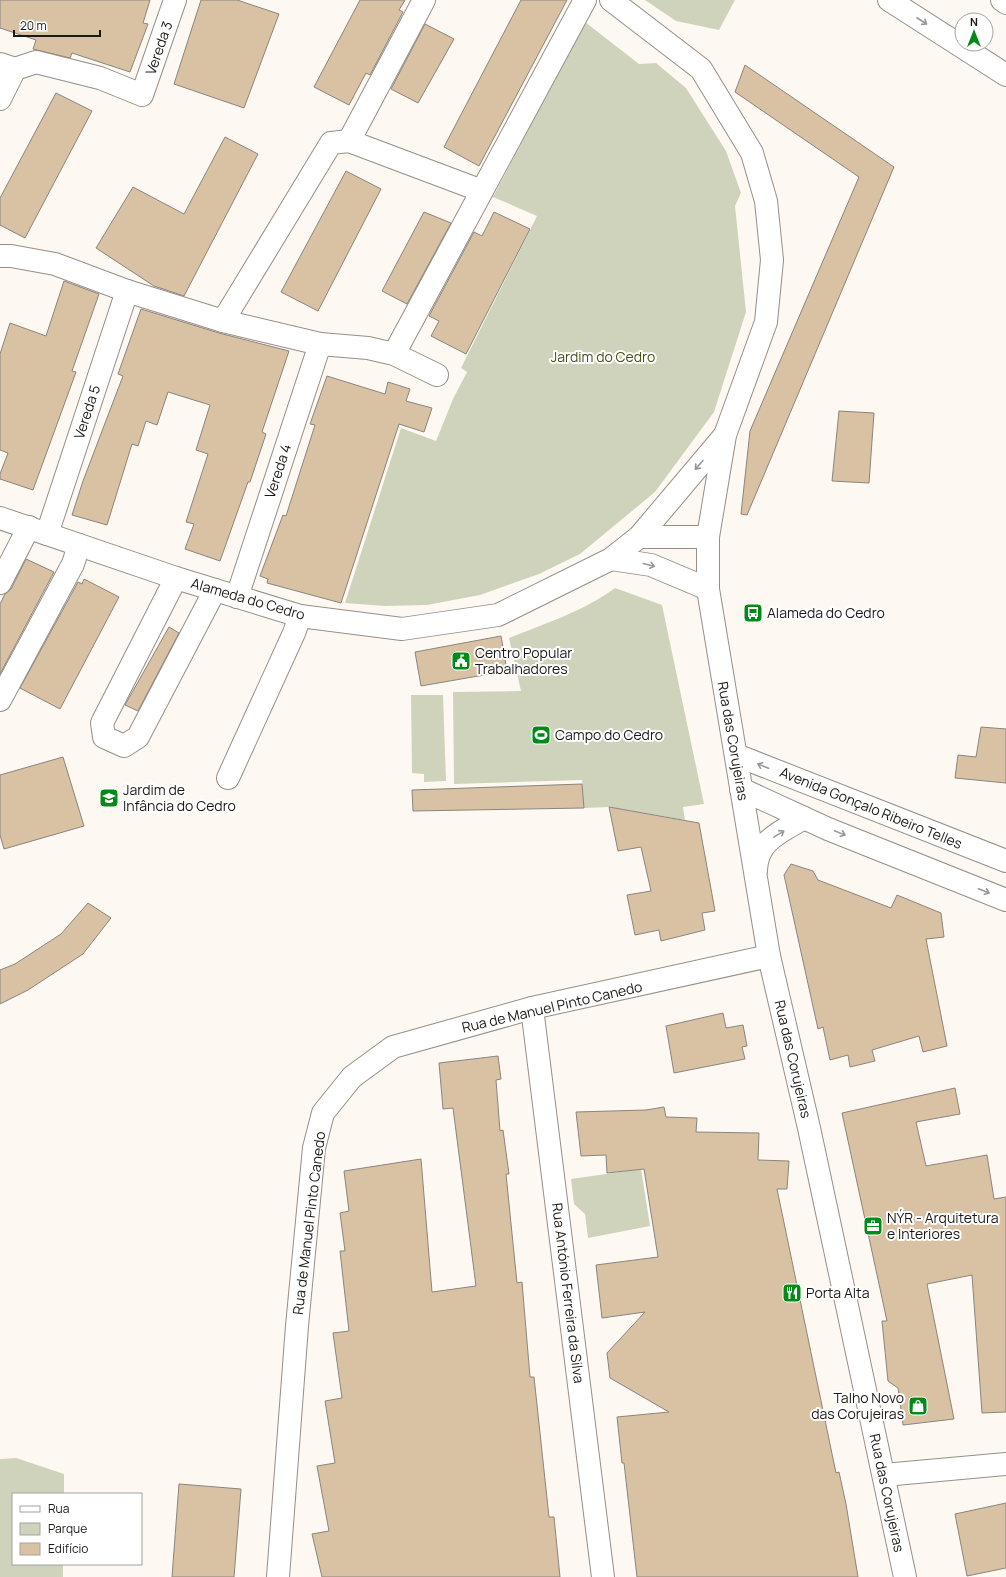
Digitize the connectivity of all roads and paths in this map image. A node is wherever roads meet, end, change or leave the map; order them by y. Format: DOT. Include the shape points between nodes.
graph roads {
  1 [pos="175,0"];
  2 [pos="424,0"];
  3 [pos="585,0"];
  4 [pos="611,0"];
  5 [pos="889,0"];
  6 [pos="1002,0"];
  7 [pos="1006,2"];
  8 [pos="8,67"];
  9 [pos="1006,75"];
  10 [pos="0,99"];
  11 [pos="349,141"];
  12 [pos="482,191"];
  13 [pos="0,256"];
  14 [pos="127,291"];
  15 [pos="223,321"];
  16 [pos="320,344"];
  17 [pos="394,354"];
  18 [pos="437,375"];
  19 [pos="725,435"];
  20 [pos="0,518"];
  21 [pos="38,530"];
  22 [pos="639,537"];
  23 [pos="708,537"];
  24 [pos="79,545"];
  25 [pos="611,559"];
  26 [pos="176,578"];
  27 [pos="0,583"];
  28 [pos="708,589"];
  29 [pos="215,590"];
  30 [pos="237,598"];
  31 [pos="300,616"];
  32 [pos="0,700"];
  33 [pos="736,754"];
  34 [pos="228,778"];
  35 [pos="741,789"];
  36 [pos="804,818"];
  37 [pos="1006,861"];
  38 [pos="756,878"];
  39 [pos="1006,900"];
  40 [pos="769,956"];
  41 [pos="532,1008"];
  42 [pos="1006,1464"];
  43 [pos="884,1475"];
  44 [pos="278,1577"];
  45 [pos="603,1577"];
  46 [pos="905,1577"];
  1 -- 8 [label="main road, Vereda 3" via="142,95 100,78 36,62"];
  2 -- 11 [label="main road"];
  3 -- 12 [label="main road"];
  4 -- 19 [label="main road, Alameda do Cedro" via="701,68 752,153 766,201 772,260 766,322"];
  5 -- 9 [label="main road, one-way"];
  6 -- 7 [label="main road"];
  8 -- 10 [label="main road"];
  11 -- 12 [label="main road"];
  11 -- 15 [label="main road" via="331,144"];
  12 -- 17 [label="main road"];
  13 -- 14 [label="main road" via="55,264"];
  14 -- 15 [label="main road"];
  14 -- 21 [label="main road, Vereda 5"];
  15 -- 16 [label="main road"];
  16 -- 17 [label="main road" via="368,348"];
  16 -- 30 [label="main road, Vereda 4"];
  17 -- 18 [label="main road"];
  19 -- 22 [label="main road, Alameda do Cedro, one-way"];
  19 -- 23 [label="main road, Alameda do Cedro"];
  20 -- 21 [label="main road, Alameda do Cedro"];
  21 -- 24 [label="main road, Alameda do Cedro"];
  21 -- 27 [label="main road, Vereda 5"];
  22 -- 23 [label="main road"];
  22 -- 25 [label="main road, Alameda do Cedro"];
  23 -- 28 [label="main road, Rua das Corujeiras"];
  24 -- 26 [label="main road, Alameda do Cedro"];
  24 -- 32 [label="main road" via="73,564"];
  25 -- 28 [label="main road, one-way" via="651,564"];
  25 -- 31 [label="main road, Alameda do Cedro" via="498,615 402,629"];
  26 -- 29 [label="main road, Alameda do Cedro"];
  26 -- 29 [label="main road" via="102,722 104,737 124,746 138,737"];
  28 -- 33 [label="main road, Rua das Corujeiras"];
  29 -- 30 [label="main road, Alameda do Cedro"];
  30 -- 31 [label="main road, Alameda do Cedro"];
  31 -- 34 [label="main road"];
  33 -- 35 [label="main road, Rua das Corujeiras"];
  37 -- 33 [label="main road, Avenida Gonçalo Ribeiro Telles, one-way"];
  35 -- 36 [label="main road"];
  35 -- 38 [label="main road, Rua das Corujeiras"];
  38 -- 36 [label="main road, one-way" via="757,859 763,847 771,838"];
  36 -- 39 [label="main road, one-way"];
  38 -- 40 [label="main road, Rua das Corujeiras"];
  40 -- 41 [label="main road, Rua de Manuel Pinto Canedo"];
  40 -- 43 [label="main road, Rua das Corujeiras"];
  41 -- 44 [label="main road, Rua de Manuel Pinto Canedo" via="393,1047 352,1077 323,1113 314,1148"];
  41 -- 45 [label="main road, Rua António Ferreira da Silva"];
  42 -- 43 [label="main road"];
  43 -- 46 [label="main road, Rua das Corujeiras"];
}
